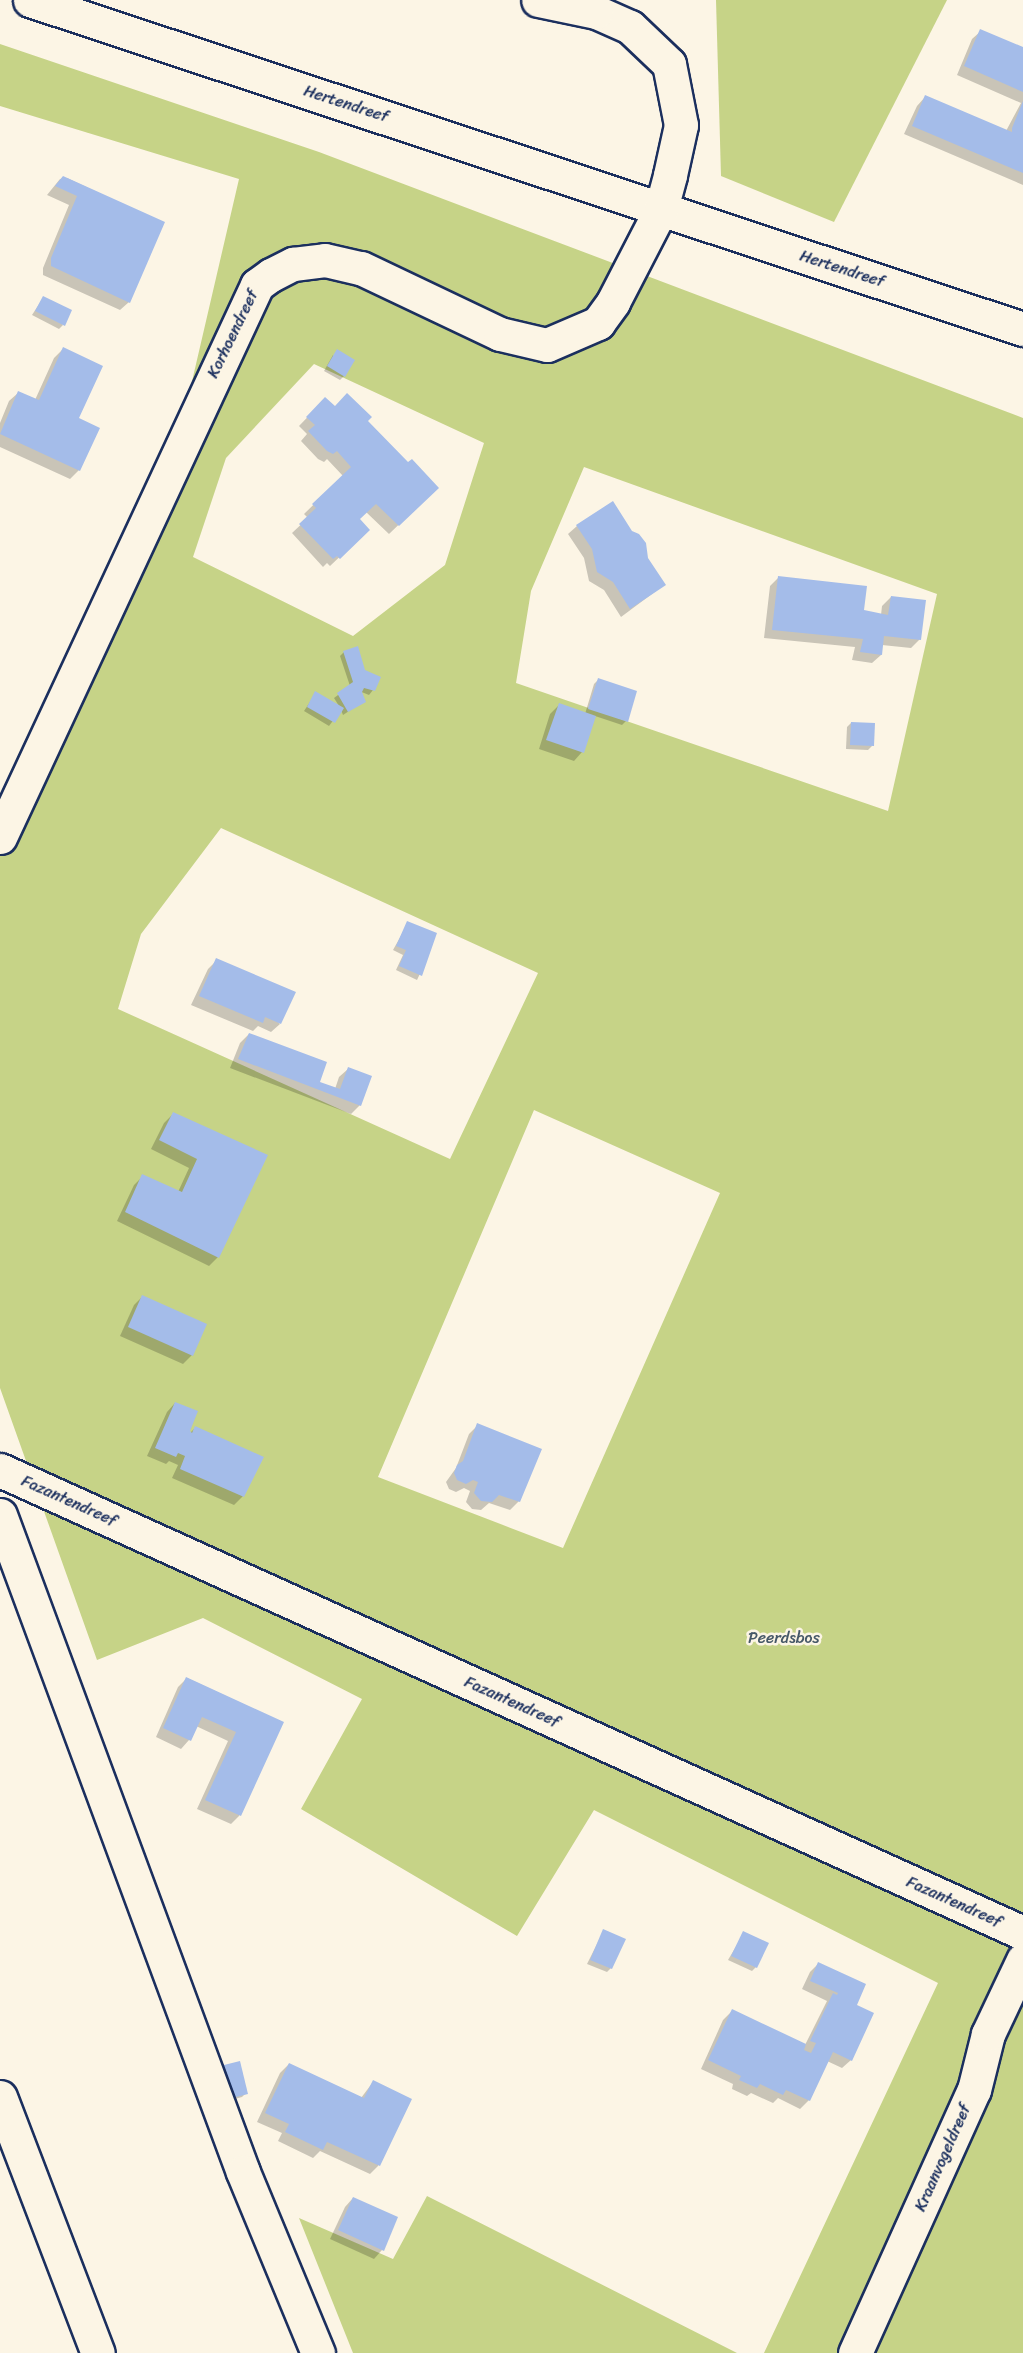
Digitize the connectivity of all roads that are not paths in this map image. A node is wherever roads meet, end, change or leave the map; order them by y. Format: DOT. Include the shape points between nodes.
graph roads {
  1 [pos="30,0"];
  2 [pos="538,0"];
  3 [pos="661,209"];
  4 [pos="1023,329"];
  5 [pos="0,837"];
  6 [pos="0,1470"];
  7 [pos="5,1530"];
  8 [pos="1023,1933"];
  9 [pos="1023,1960"];
  10 [pos="0,2097"];
  11 [pos="98,2353"];
  12 [pos="318,2353"];
  13 [pos="855,2353"];
  1 -- 3 [label="main road, Hertendreef"];
  2 -- 3 [label="main road" via="596,12 630,27 669,64 681,125"];
  3 -- 4 [label="main road, Hertendreef"];
  3 -- 5 [label="main road, Korhoendreef" via="598,323 546,345 500,334 361,268 325,260 293,264 257,285"];
  6 -- 8 [label="main road, Fazantendreef"];
  7 -- 12 [label="main road" via="243,2172"];
  9 -- 13 [label="main road, Kraanvogeldreef" via="988,2034 974,2090"];
  10 -- 11 [label="main road"];
}
